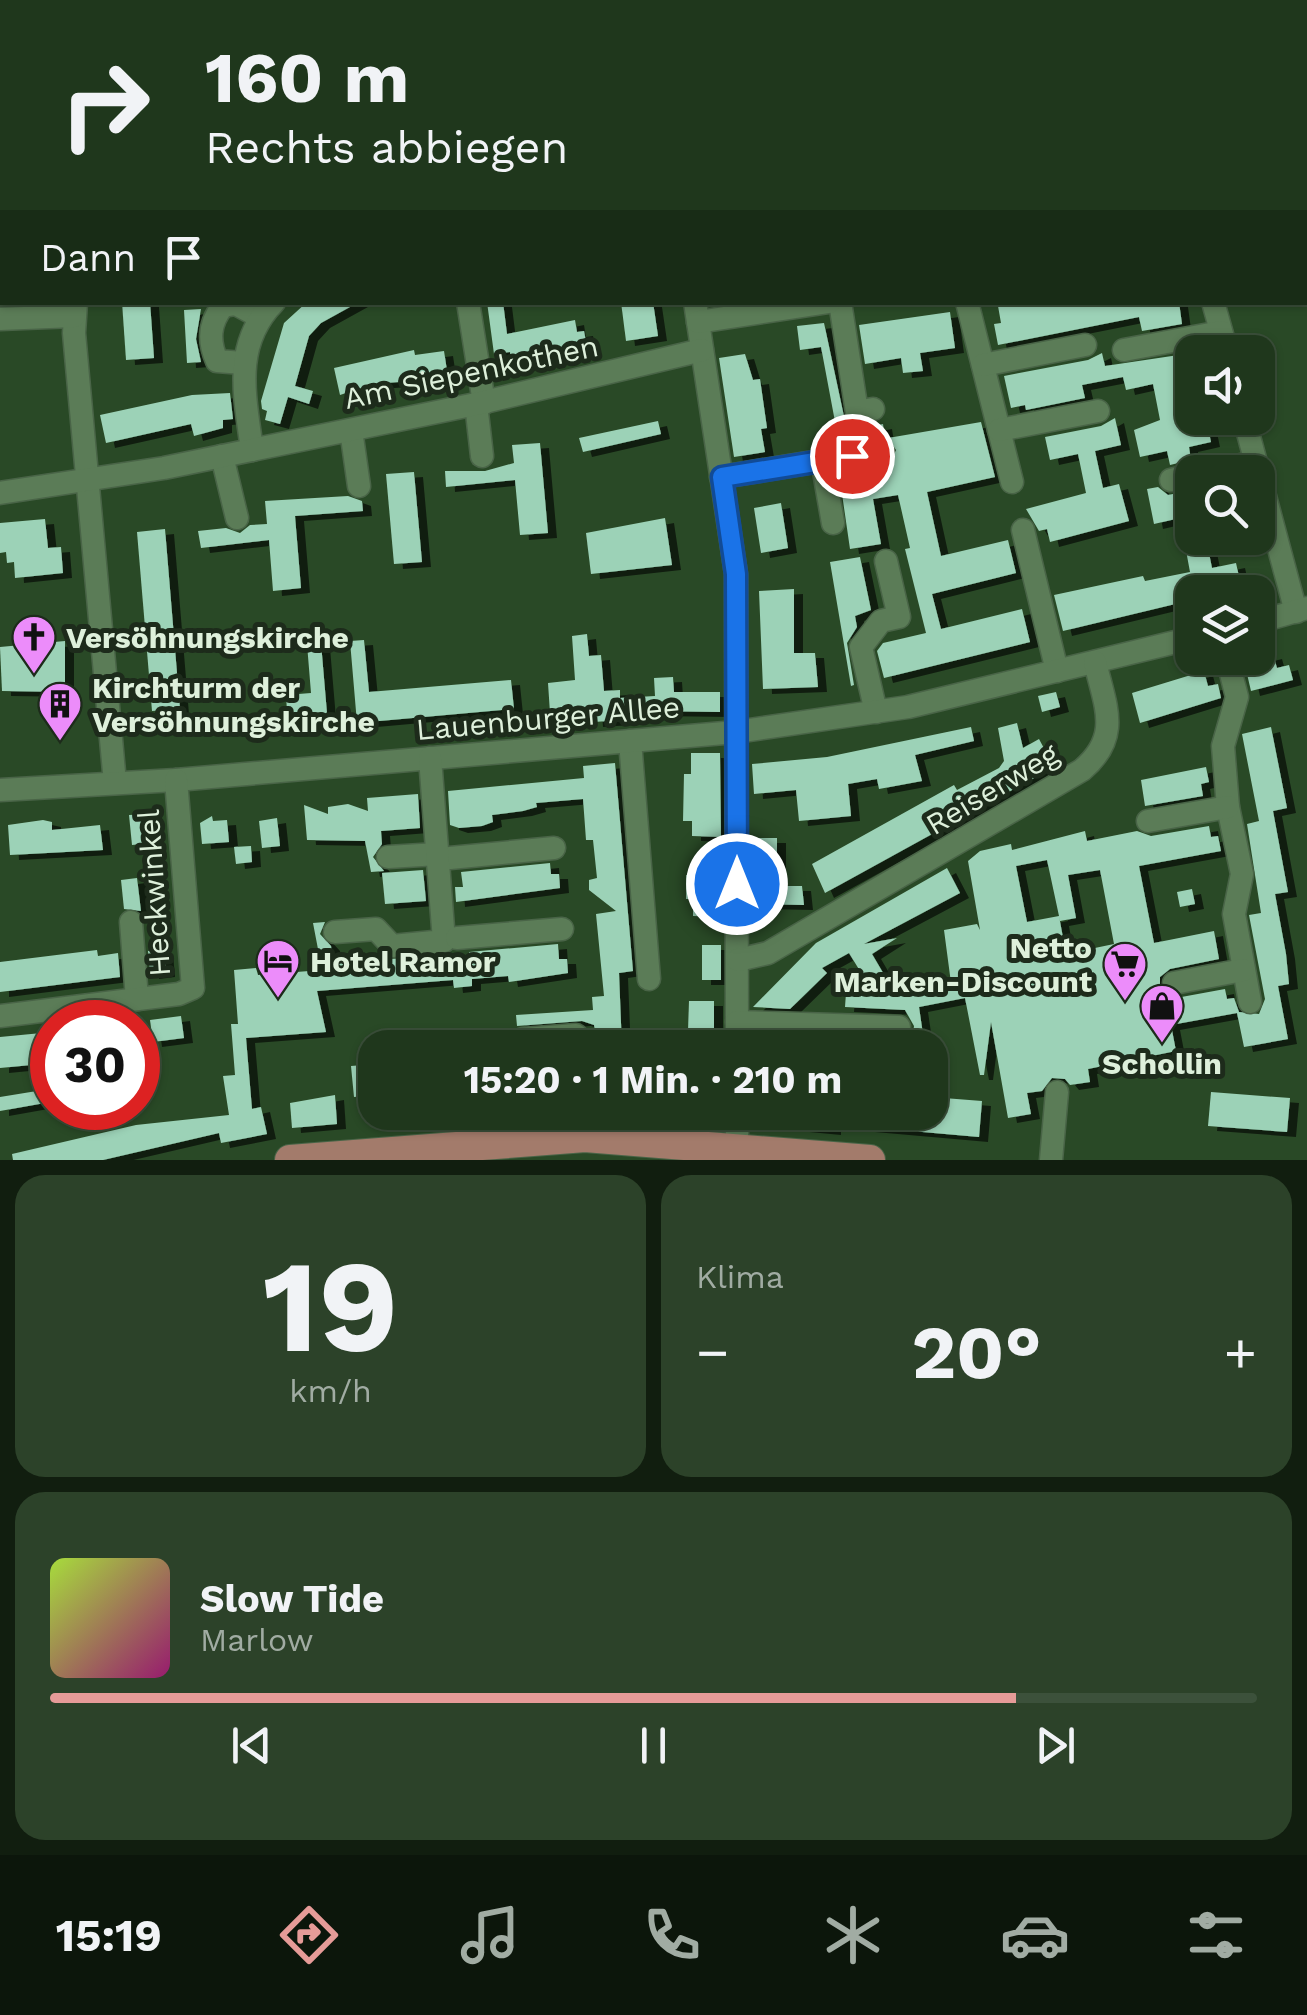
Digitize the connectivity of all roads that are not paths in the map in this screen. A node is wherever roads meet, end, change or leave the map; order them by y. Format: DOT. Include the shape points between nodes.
graph roads {
  1 [pos="230,305"];
  2 [pos="241,305"];
  3 [pos="468,305"];
  4 [pos="789,305"];
  5 [pos="840,305"];
  6 [pos="967,305"];
  7 [pos="1215,305"];
  8 [pos="75,309"];
  9 [pos="267,310"];
  10 [pos="697,312"];
  11 [pos="0,319"];
  12 [pos="1222,335"];
  13 [pos="1085,345"];
  14 [pos="1175,346"];
  15 [pos="702,350"];
  16 [pos="1124,350"];
  17 [pos="243,363"];
  18 [pos="983,365"];
  19 [pos="480,404"];
  20 [pos="873,410"];
  21 [pos="1098,411"];
  22 [pos="350,430"];
  23 [pos="999,430"];
  24 [pos="252,450"];
  25 [pos="881,451"];
  26 [pos="222,456"];
  27 [pos="482,456"];
  28 [pos="822,460"];
  29 [pos="722,477"];
  30 [pos="88,482"];
  31 [pos="1012,482"];
  32 [pos="359,486"];
  33 [pos="0,493"];
  34 [pos="237,518"];
  35 [pos="834,524"];
  36 [pos="1275,524"];
  37 [pos="1023,530"];
  38 [pos="886,561"];
  39 [pos="1301,610"];
  40 [pos="1275,617"];
  41 [pos="1175,642"];
  42 [pos="1095,662"];
  43 [pos="1057,671"];
  44 [pos="1232,675"];
  45 [pos="876,712"];
  46 [pos="736,732"];
  47 [pos="630,741"];
  48 [pos="436,758"];
  49 [pos="176,780"];
  50 [pos="116,783"];
  51 [pos="0,790"];
  52 [pos="1228,807"];
  53 [pos="1148,821"];
  54 [pos="554,848"];
  55 [pos="444,856"];
  56 [pos="388,857"];
  57 [pos="131,922"];
  58 [pos="562,928"];
  59 [pos="335,932"];
  60 [pos="738,960"];
  61 [pos="1243,970"];
  62 [pos="649,979"];
  63 [pos="1174,983"];
  64 [pos="137,999"];
  65 [pos="1250,1002"];
  66 [pos="0,1016"];
  67 [pos="738,1022"];
  68 [pos="899,1027"];
  69 [pos="738,1030"];
  70 [pos="1057,1092"];
  71 [pos="542,1130"];
  72 [pos="615,1130"];
  73 [pos="737,1130"];
  74 [pos="737,1150"];
  75 [pos="290,1160"];
  76 [pos="870,1160"];
  77 [pos="1050,1160"];
  1 -- 17 [label="street" via="214,317 212,349 217,361"];
  2 -- 9 [label="street"];
  3 -- 19 [label="street"];
  4 -- 10 [label="street"];
  5 -- 20 [label="street" via="858,412"];
  6 -- 18 [label="street"];
  7 -- 12 [label="street"];
  8 -- 11 [label="street"];
  8 -- 30 [label="street"];
  9 -- 17 [label="street"];
  10 -- 15 [label="street"];
  13 -- 18 [label="street"];
  14 -- 16 [label="street"];
  15 -- 19 [label="street, Am Siepenkothen"];
  15 -- 29 [label="street"];
  17 -- 24 [label="street"];
  18 -- 23 [label="street"];
  19 -- 22 [label="street, Am Siepenkothen"];
  19 -- 27 [label="street"];
  21 -- 23 [label="street"];
  22 -- 24 [label="street, Am Siepenkothen"];
  22 -- 32 [label="street"];
  23 -- 31 [label="street"];
  24 -- 26 [label="street, Am Siepenkothen"];
  25 -- 28 [label="street"];
  26 -- 30 [label="street, Am Siepenkothen"];
  26 -- 34 [label="street"];
  28 -- 29 [label="street"];
  28 -- 35 [label="street"];
  29 -- 46 [label="street" via="736,574"];
  30 -- 33 [label="street, Am Siepenkothen"];
  30 -- 50 [label="street"];
  36 -- 39 [label="street"];
  37 -- 43 [label="street"];
  38 -- 45 [label="street" via="898,617 881,621 861,647"];
  39 -- 40 [label="street"];
  41 -- 42 [label="street"];
  42 -- 43 [label="street, Lauenburger Allee"];
  42 -- 60 [label="street, Reiserweg" via="1108,720 1100,755 768,953"];
  43 -- 45 [label="street, Lauenburger Allee"];
  44 -- 52 [label="street" via="1237,698 1223,746"];
  45 -- 46 [label="street, Lauenburger Allee"];
  46 -- 47 [label="street, Lauenburger Allee"];
  46 -- 60 [label="street"];
  47 -- 48 [label="street, Lauenburger Allee"];
  47 -- 62 [label="street"];
  48 -- 49 [label="street, Lauenburger Allee"];
  48 -- 55 [label="street"];
  49 -- 50 [label="street, Lauenburger Allee"];
  49 -- 64 [label="street, Heckwinkel" via="193,988"];
  50 -- 51 [label="street, Lauenburger Allee"];
  52 -- 53 [label="street"];
  52 -- 61 [label="street" via="1242,874 1234,914"];
  54 -- 55 [label="street"];
  55 -- 56 [label="street"];
  55 -- 58 [label="street" via="457,945"];
  55 -- 59 [label="street" via="444,941 392,946 376,929"];
  57 -- 64 [label="street"];
  60 -- 67 [label="street"];
  61 -- 63 [label="street"];
  61 -- 65 [label="street"];
  64 -- 66 [label="street, Heckwinkel"];
  67 -- 68 [label="street"];
  67 -- 69 [label="street"];
  70 -- 77 [label="street"];
  71 -- 75 [label="main road"];
  72 -- 74 [label="main road"];
  73 -- 74 [label="street"];
  74 -- 76 [label="main road"];
}
